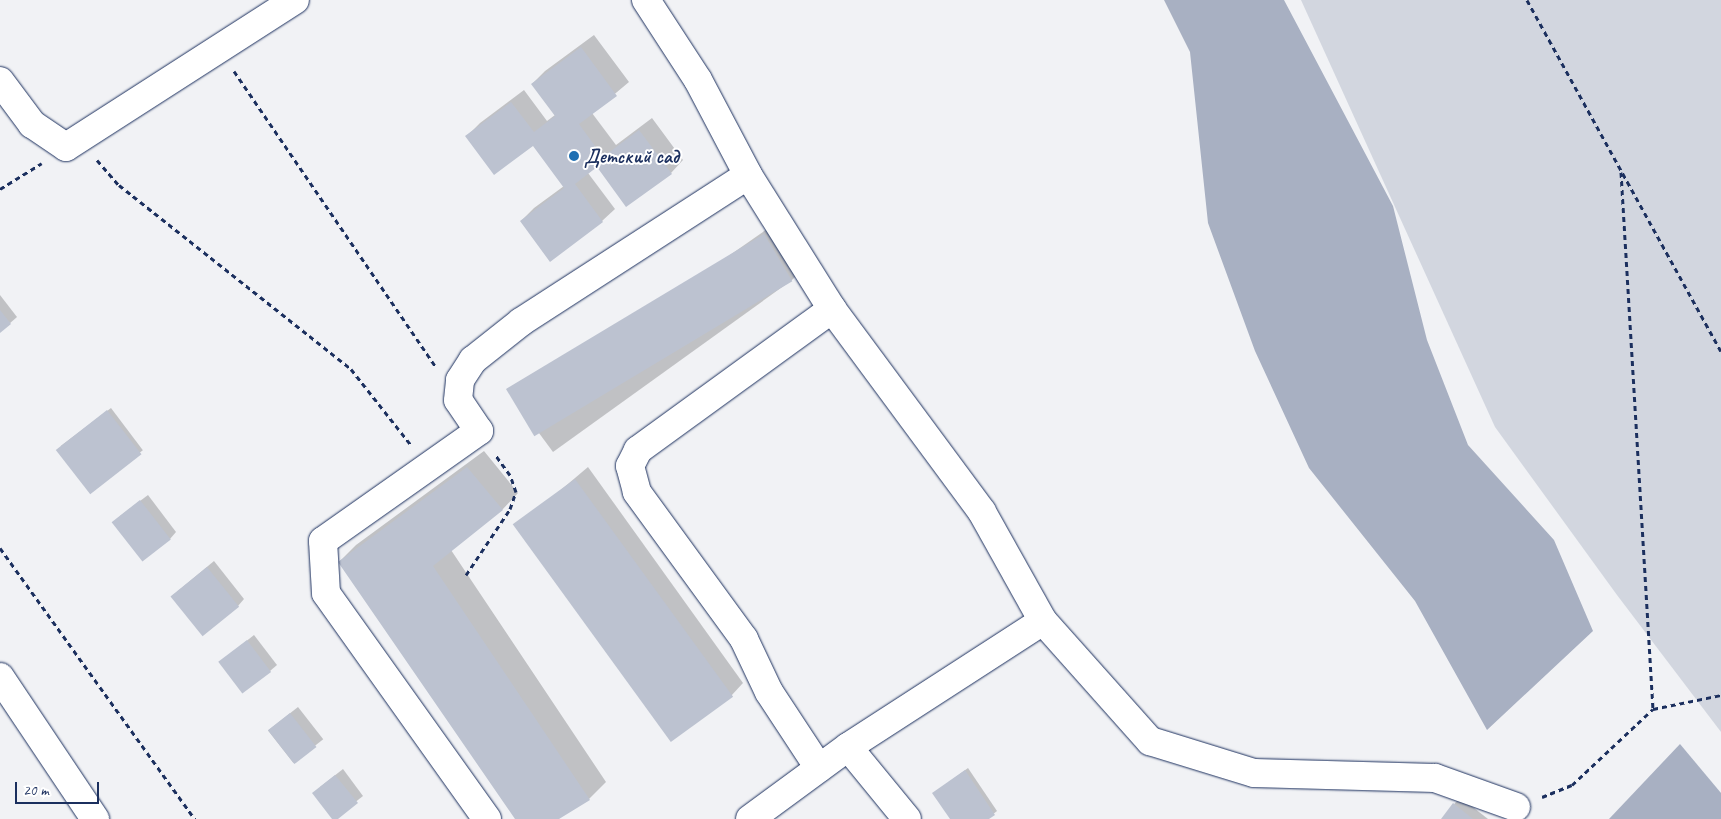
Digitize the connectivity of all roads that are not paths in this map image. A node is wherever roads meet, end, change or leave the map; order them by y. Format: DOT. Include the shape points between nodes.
graph roads {
  1 [pos="646,0"];
  2 [pos="278,5"];
  3 [pos="0,81"];
  4 [pos="748,175"];
  5 [pos="832,309"];
  6 [pos="1043,622"];
  7 [pos="0,677"];
  8 [pos="848,747"];
  9 [pos="820,768"];
  10 [pos="1516,807"];
  11 [pos="95,819"];
  12 [pos="487,819"];
  13 [pos="750,819"];
  14 [pos="908,819"];
  1 -- 4 [label="street" via="698,80"];
  2 -- 3 [label="street" via="220,50 66,147 32,124"];
  4 -- 5 [label="street"];
  4 -- 12 [label="street" via="514,327 473,360 460,380 458,400 479,431 323,541 326,593"];
  5 -- 6 [label="street" via="982,512"];
  5 -- 9 [label="street" via="638,450 630,466 637,492 744,639 769,692"];
  6 -- 8 [label="street"];
  6 -- 10 [label="street" via="1150,741 1254,773 1435,778"];
  7 -- 11 [label="street"];
  8 -- 9 [label="street"];
  8 -- 14 [label="street"];
  9 -- 13 [label="street"];
}
